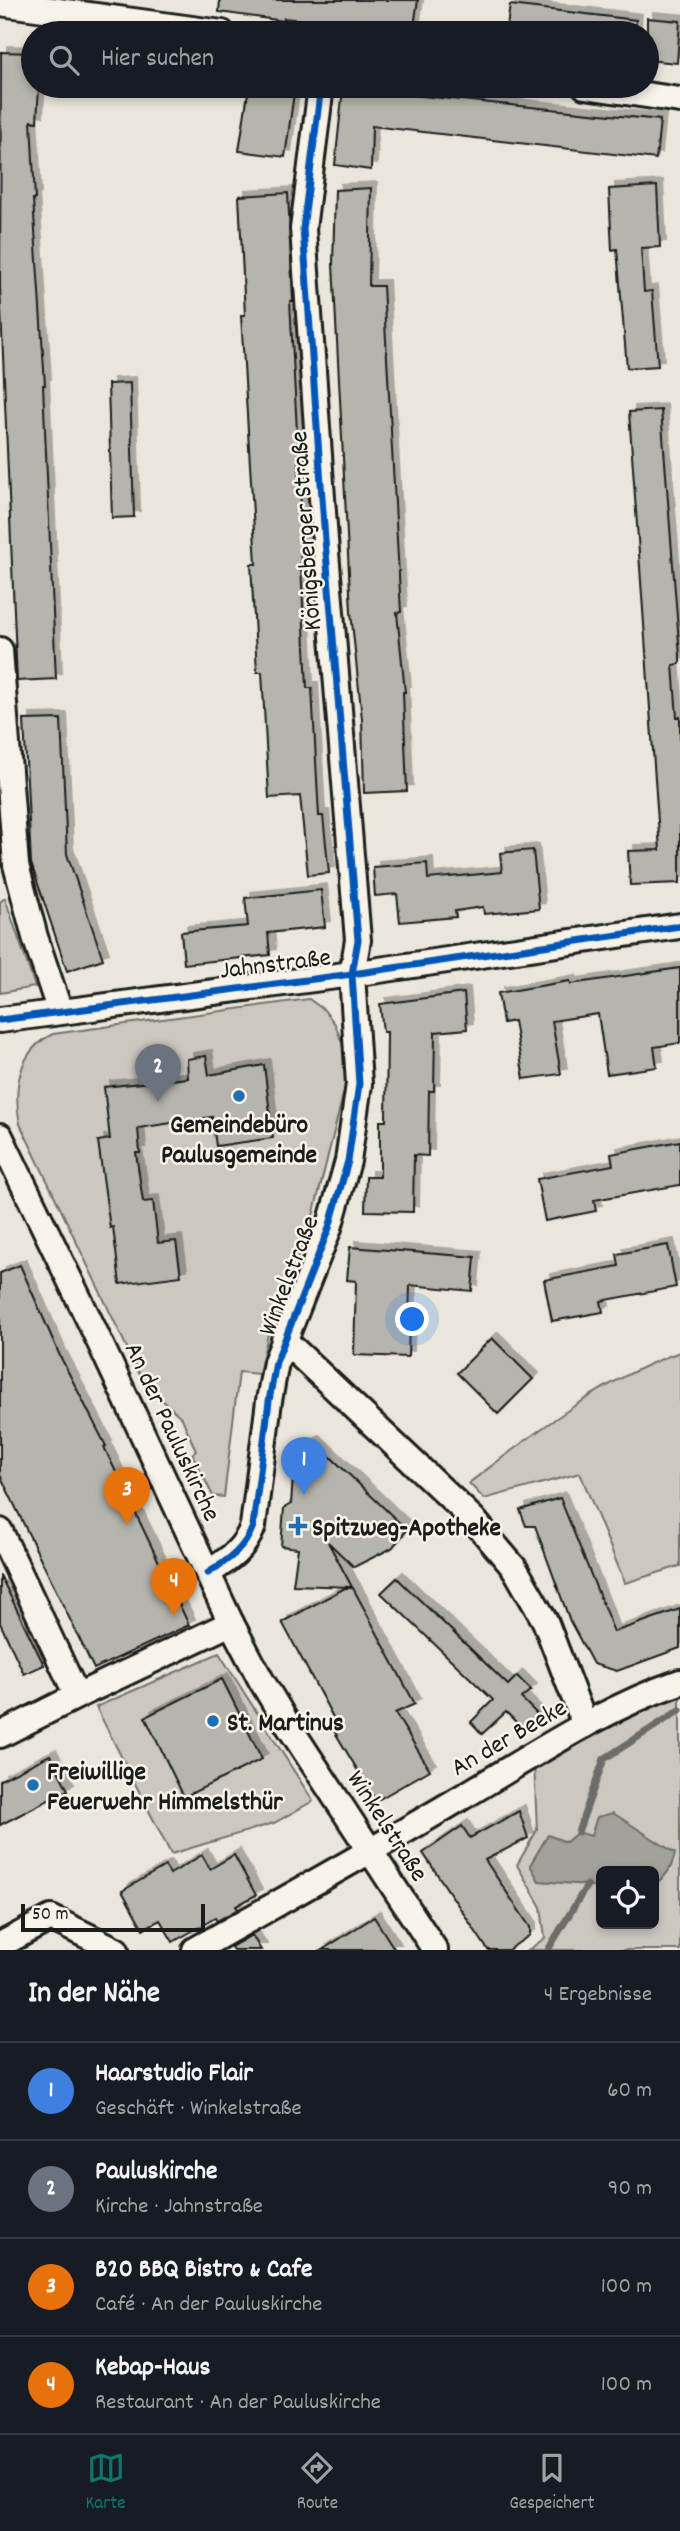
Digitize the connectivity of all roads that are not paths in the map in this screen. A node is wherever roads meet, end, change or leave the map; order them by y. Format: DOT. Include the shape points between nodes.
graph roads {
  1 [pos="0,3"];
  2 [pos="133,21"];
  3 [pos="659,97"];
  4 [pos="319,98"];
  5 [pos="680,100"];
  6 [pos="0,650"];
  7 [pos="680,926"];
  8 [pos="352,974"];
  9 [pos="61,1012"];
  10 [pos="0,1020"];
  11 [pos="0,1136"];
  12 [pos="284,1340"];
  13 [pos="0,1531"];
  14 [pos="208,1573"];
  15 [pos="231,1623"];
  16 [pos="680,1682"];
  17 [pos="77,1696"];
  18 [pos="585,1725"];
  19 [pos="0,1735"];
  20 [pos="371,1851"];
  21 [pos="0,1945"];
  22 [pos="116,1950"];
  23 [pos="195,1950"];
  24 [pos="435,1950"];
  1 -- 2 [label="street"];
  3 -- 5 [label="street"];
  4 -- 8 [label="street, Königsberger Straße" via="303,229 358,940"];
  6 -- 9 [label="street" via="16,865"];
  7 -- 8 [label="street, Jahnstraße"];
  8 -- 9 [label="street, Jahnstraße"];
  8 -- 12 [label="street, Winkelstraße" via="359,1084 348,1161 329,1228"];
  9 -- 10 [label="street, Jahnstraße"];
  11 -- 14 [label="street, An der Pauluskirche"];
  12 -- 14 [label="street, Winkelstraße" via="268,1401 253,1526 239,1550"];
  12 -- 18 [label="street, Winkelstraße" via="473,1519 515,1569 545,1621"];
  13 -- 17 [label="street"];
  14 -- 15 [label="street, An der Pauluskirche"];
  15 -- 17 [label="street"];
  15 -- 20 [label="street, Winkelstraße" via="288,1726"];
  16 -- 18 [label="street, An der Beeke" via="644,1694"];
  17 -- 19 [label="street"];
  18 -- 20 [label="street, An der Beeke"];
  20 -- 23 [label="street, An der Beeke"];
  20 -- 24 [label="street, Winkelstraße"];
  21 -- 22 [label="street" via="51,1918"];
}
